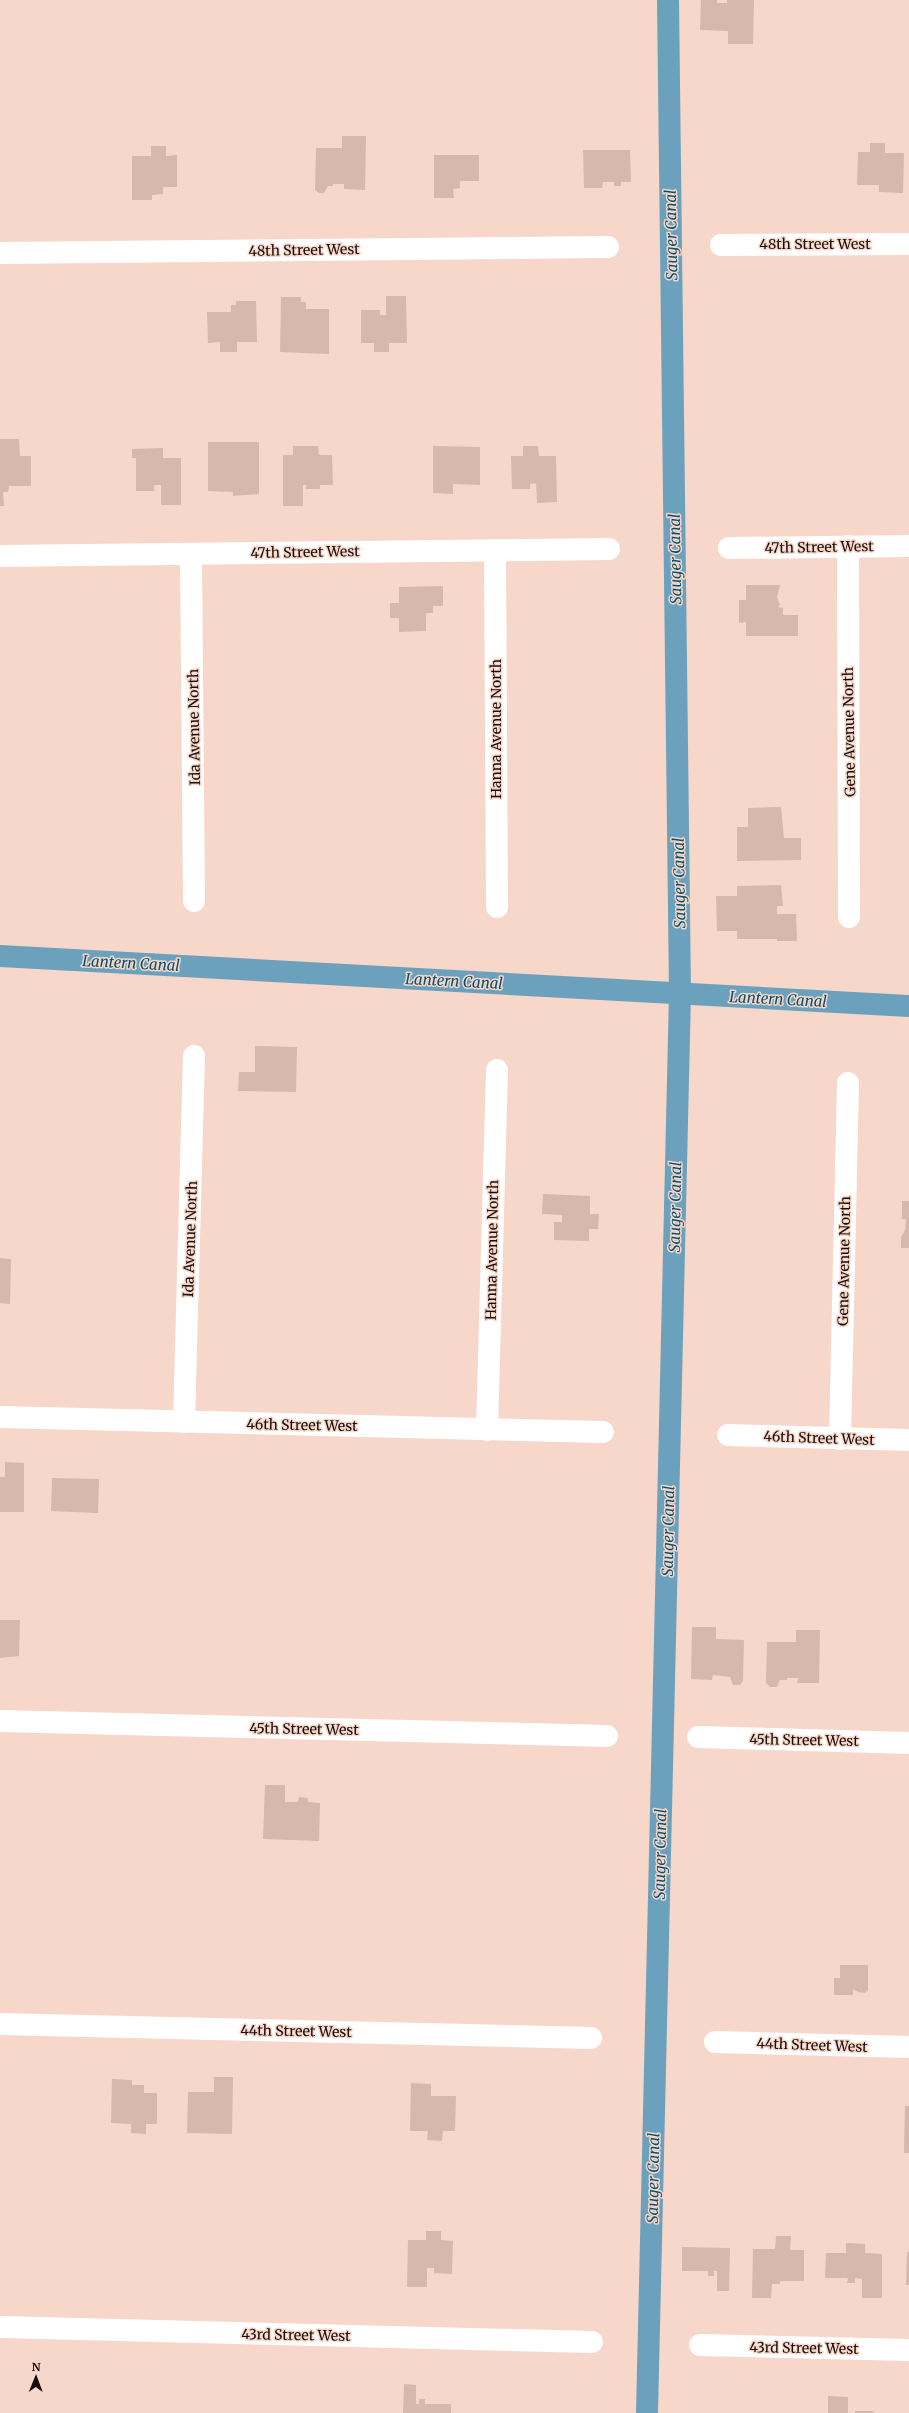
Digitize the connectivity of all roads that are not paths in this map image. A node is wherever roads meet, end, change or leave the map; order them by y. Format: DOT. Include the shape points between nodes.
graph roads {
  1 [pos="721,244"];
  2 [pos="909,244"];
  3 [pos="608,247"];
  4 [pos="0,253"];
  5 [pos="848,546"];
  6 [pos="909,546"];
  7 [pos="729,548"];
  8 [pos="609,549"];
  9 [pos="495,550"];
  10 [pos="191,554"];
  11 [pos="0,556"];
  12 [pos="194,901"];
  13 [pos="497,907"];
  14 [pos="849,917"];
  15 [pos="194,1056"];
  16 [pos="497,1070"];
  17 [pos="848,1083"];
  18 [pos="0,1417"];
  19 [pos="184,1422"];
  20 [pos="487,1430"];
  21 [pos="603,1432"];
  22 [pos="728,1435"];
  23 [pos="840,1439"];
  24 [pos="909,1440"];
  25 [pos="0,1721"];
  26 [pos="607,1736"];
  27 [pos="698,1737"];
  28 [pos="909,1743"];
  29 [pos="0,2024"];
  30 [pos="591,2038"];
  31 [pos="715,2042"];
  32 [pos="909,2048"];
  33 [pos="0,2327"];
  34 [pos="592,2342"];
  35 [pos="700,2345"];
  36 [pos="909,2350"];
  1 -- 2 [label="street, 48th Street West"];
  3 -- 4 [label="street, 48th Street West"];
  5 -- 6 [label="street, 47th Street West"];
  5 -- 7 [label="street, 47th Street West"];
  5 -- 14 [label="street, Gene Avenue North"];
  8 -- 9 [label="street, 47th Street West"];
  9 -- 10 [label="street, 47th Street West"];
  9 -- 13 [label="street, Hanna Avenue North"];
  10 -- 11 [label="street, 47th Street West"];
  10 -- 12 [label="street, Ida Avenue North"];
  15 -- 19 [label="street, Ida Avenue North"];
  16 -- 20 [label="street, Hanna Avenue North"];
  17 -- 23 [label="street, Gene Avenue North"];
  18 -- 19 [label="street, 46th Street West"];
  19 -- 20 [label="street, 46th Street West"];
  20 -- 21 [label="street, 46th Street West"];
  22 -- 23 [label="street, 46th Street West"];
  23 -- 24 [label="street, 46th Street West"];
  25 -- 26 [label="street, 45th Street West"];
  27 -- 28 [label="street, 45th Street West"];
  29 -- 30 [label="street, 44th Street West"];
  31 -- 32 [label="street, 44th Street West"];
  33 -- 34 [label="street, 43rd Street West"];
  35 -- 36 [label="street, 43rd Street West"];
}
